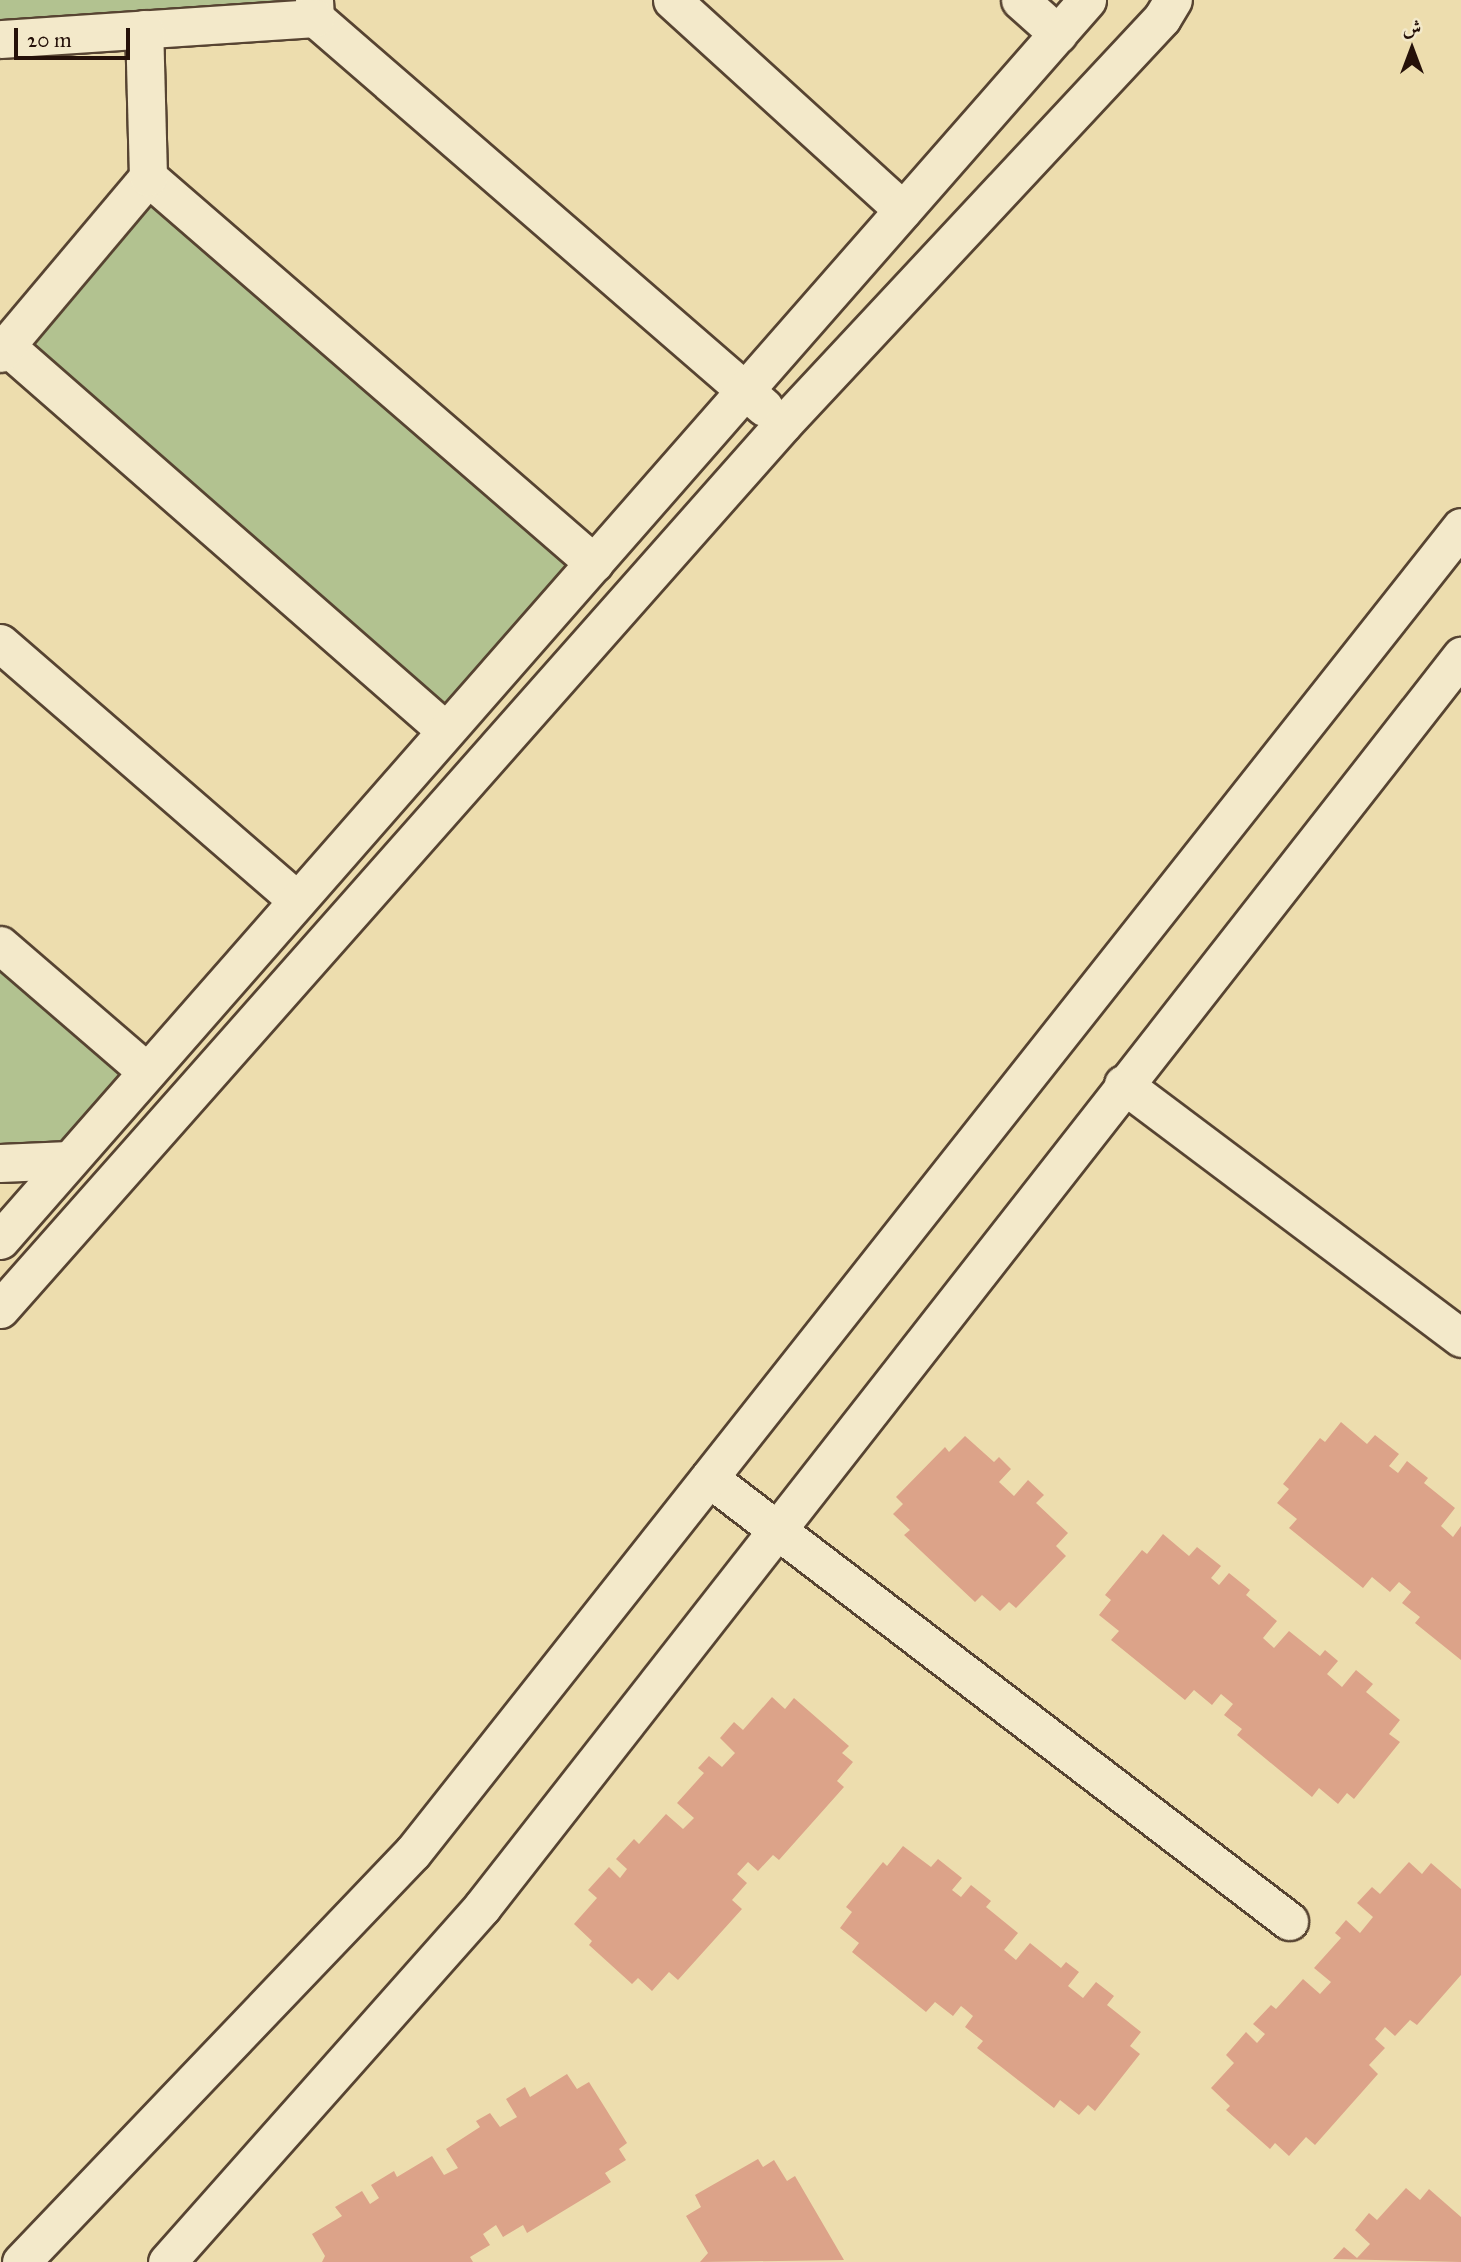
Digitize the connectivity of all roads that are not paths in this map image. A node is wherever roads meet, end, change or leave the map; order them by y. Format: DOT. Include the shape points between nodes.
graph roads {
  1 [pos="672,0"];
  2 [pos="1020,0"];
  3 [pos="1087,0"];
  4 [pos="1173,0"];
  5 [pos="315,9"];
  6 [pos="144,29"];
  7 [pos="1058,34"];
  8 [pos="0,39"];
  9 [pos="148,177"];
  10 [pos="903,211"];
  11 [pos="3,349"];
  12 [pos="745,391"];
  13 [pos="783,425"];
  14 [pos="1461,527"];
  15 [pos="594,563"];
  16 [pos="0,643"];
  17 [pos="1461,656"];
  18 [pos="445,730"];
  19 [pos="297,900"];
  20 [pos="0,945"];
  21 [pos="147,1072"];
  22 [pos="1123,1084"];
  23 [pos="69,1160"];
  24 [pos="0,1163"];
  25 [pos="0,1240"];
  26 [pos="0,1309"];
  27 [pos="1461,1338"];
  28 [pos="709,1478"];
  29 [pos="778,1533"];
  30 [pos="1289,1921"];
  31 [pos="21,2262"];
  32 [pos="167,2262"];
  1 -- 10 [label="street"];
  2 -- 7 [label="street"];
  3 -- 7 [label="street"];
  4 -- 13 [label="street" via="1162,18"];
  5 -- 6 [label="street"];
  5 -- 12 [label="street"];
  6 -- 8 [label="street"];
  6 -- 9 [label="street"];
  7 -- 10 [label="street"];
  9 -- 11 [label="street"];
  9 -- 15 [label="street"];
  10 -- 12 [label="street"];
  11 -- 18 [label="street"];
  12 -- 13 [label="street"];
  12 -- 15 [label="street"];
  13 -- 26 [label="street"];
  14 -- 28 [label="street"];
  15 -- 18 [label="street"];
  16 -- 19 [label="street"];
  17 -- 22 [label="street"];
  18 -- 19 [label="street"];
  19 -- 21 [label="street"];
  20 -- 21 [label="street"];
  21 -- 23 [label="street"];
  22 -- 27 [label="street"];
  22 -- 29 [label="street"];
  23 -- 24 [label="street"];
  23 -- 25 [label="street"];
  28 -- 29 [label="street"];
  28 -- 31 [label="street" via="413,1852"];
  29 -- 30 [label="street"];
  29 -- 32 [label="street" via="482,1907"];
}
